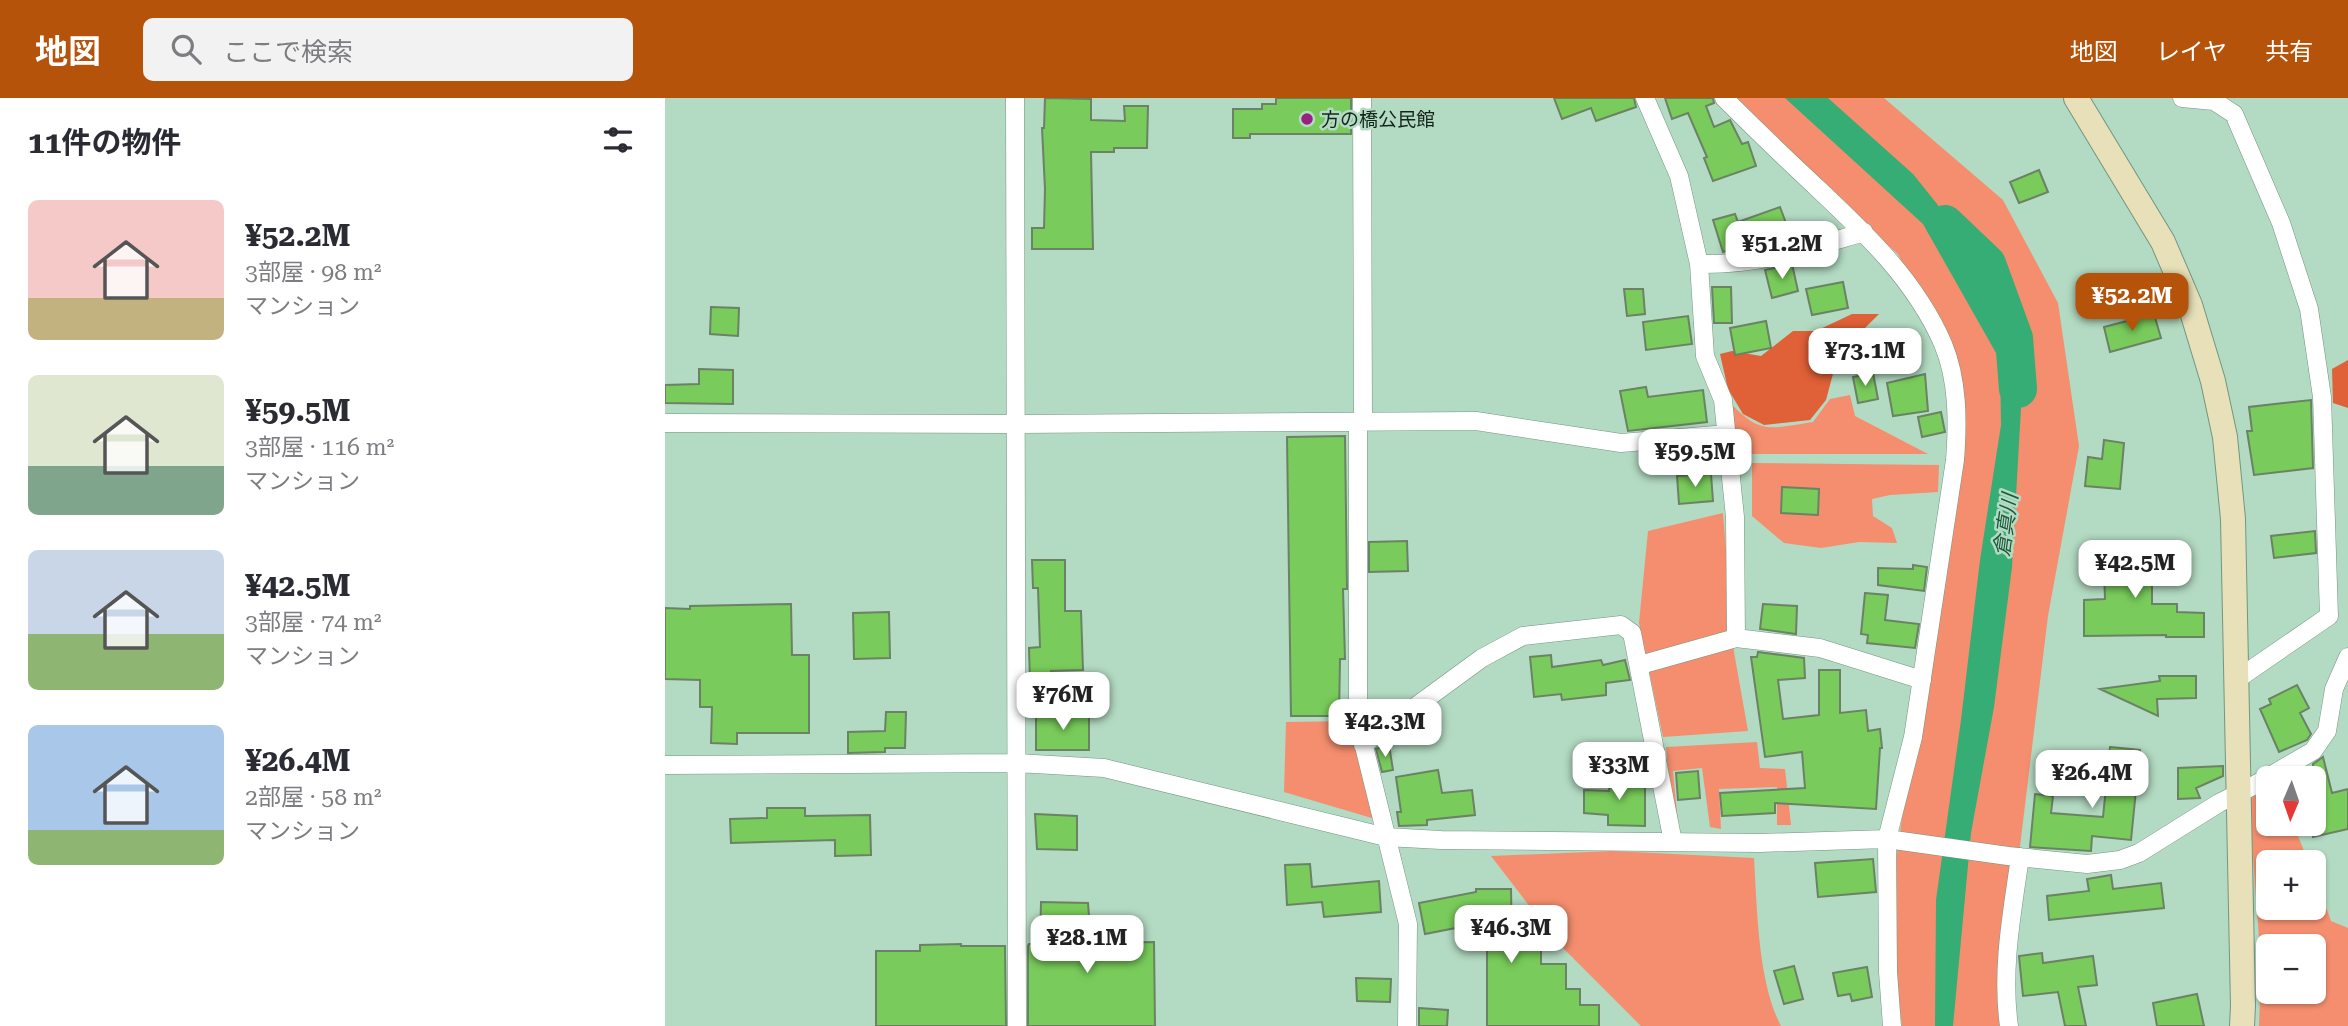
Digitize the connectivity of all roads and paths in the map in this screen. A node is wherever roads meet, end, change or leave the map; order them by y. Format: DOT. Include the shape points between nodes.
graph roads {
  1 [pos="1015,98"];
  2 [pos="1362,98"];
  3 [pos="1645,98"];
  4 [pos="1724,98"];
  5 [pos="2076,98"];
  6 [pos="2182,98"];
  7 [pos="1864,232"];
  8 [pos="1699,264"];
  9 [pos="1361,422"];
  10 [pos="665,423"];
  11 [pos="1017,424"];
  12 [pos="1727,434"];
  13 [pos="1736,638"];
  14 [pos="2348,657"];
  15 [pos="1640,665"];
  16 [pos="1922,680"];
  17 [pos="2236,680"];
  18 [pos="1363,744"];
  19 [pos="1017,764"];
  20 [pos="665,765"];
  21 [pos="2239,793"];
  22 [pos="1386,837"];
  23 [pos="1887,839"];
  24 [pos="1673,842"];
  25 [pos="2014,857"];
  26 [pos="1017,1026"];
  27 [pos="1407,1026"];
  28 [pos="1892,1026"];
  29 [pos="2009,1026"];
  30 [pos="2242,1026"];
  1 -- 11 [label="street"];
  2 -- 9 [label="street"];
  3 -- 8 [label="street" via="1679,176"];
  4 -- 7 [label="street"];
  5 -- 17 [label="street" via="2163,242 2190,305 2213,381 2225,436 2232,519"];
  6 -- 17 [label="street" via="2214,101 2234,114 2281,223 2309,309 2322,397 2329,616"];
  7 -- 8 [label="street" via="1772,259"];
  7 -- 16 [label="street" via="1913,290 1943,344 1958,420"];
  8 -- 12 [label="street" via="1705,356 1723,400"];
  9 -- 11 [label="street"];
  9 -- 12 [label="street" via="1475,421 1621,443"];
  9 -- 18 [label="street" via="1357,722"];
  10 -- 11 [label="street"];
  11 -- 19 [label="street"];
  12 -- 13 [label="street" via="1735,517"];
  13 -- 15 [label="street"];
  13 -- 16 [label="street" via="1820,648"];
  14 -- 21 [label="street" via="2334,689 2327,731 2313,751"];
  15 -- 18 [label="street" via="1632,633 1621,625 1523,636 1482,658"];
  15 -- 24 [label="street"];
  16 -- 23 [label="street"];
  17 -- 21 [label="street"];
  18 -- 22 [label="street"];
  19 -- 20 [label="street"];
  19 -- 22 [label="street" via="1104,768"];
  19 -- 26 [label="street"];
  21 -- 25 [label="street" via="2139,853 2120,859 2087,864"];
  21 -- 30 [label="street"];
  22 -- 24 [label="street"];
  22 -- 27 [label="street" via="1408,924"];
  23 -- 24 [label="street"];
  23 -- 25 [label="street"];
  23 -- 28 [label="street"];
  25 -- 29 [label="street" via="2006,1006"];
}
